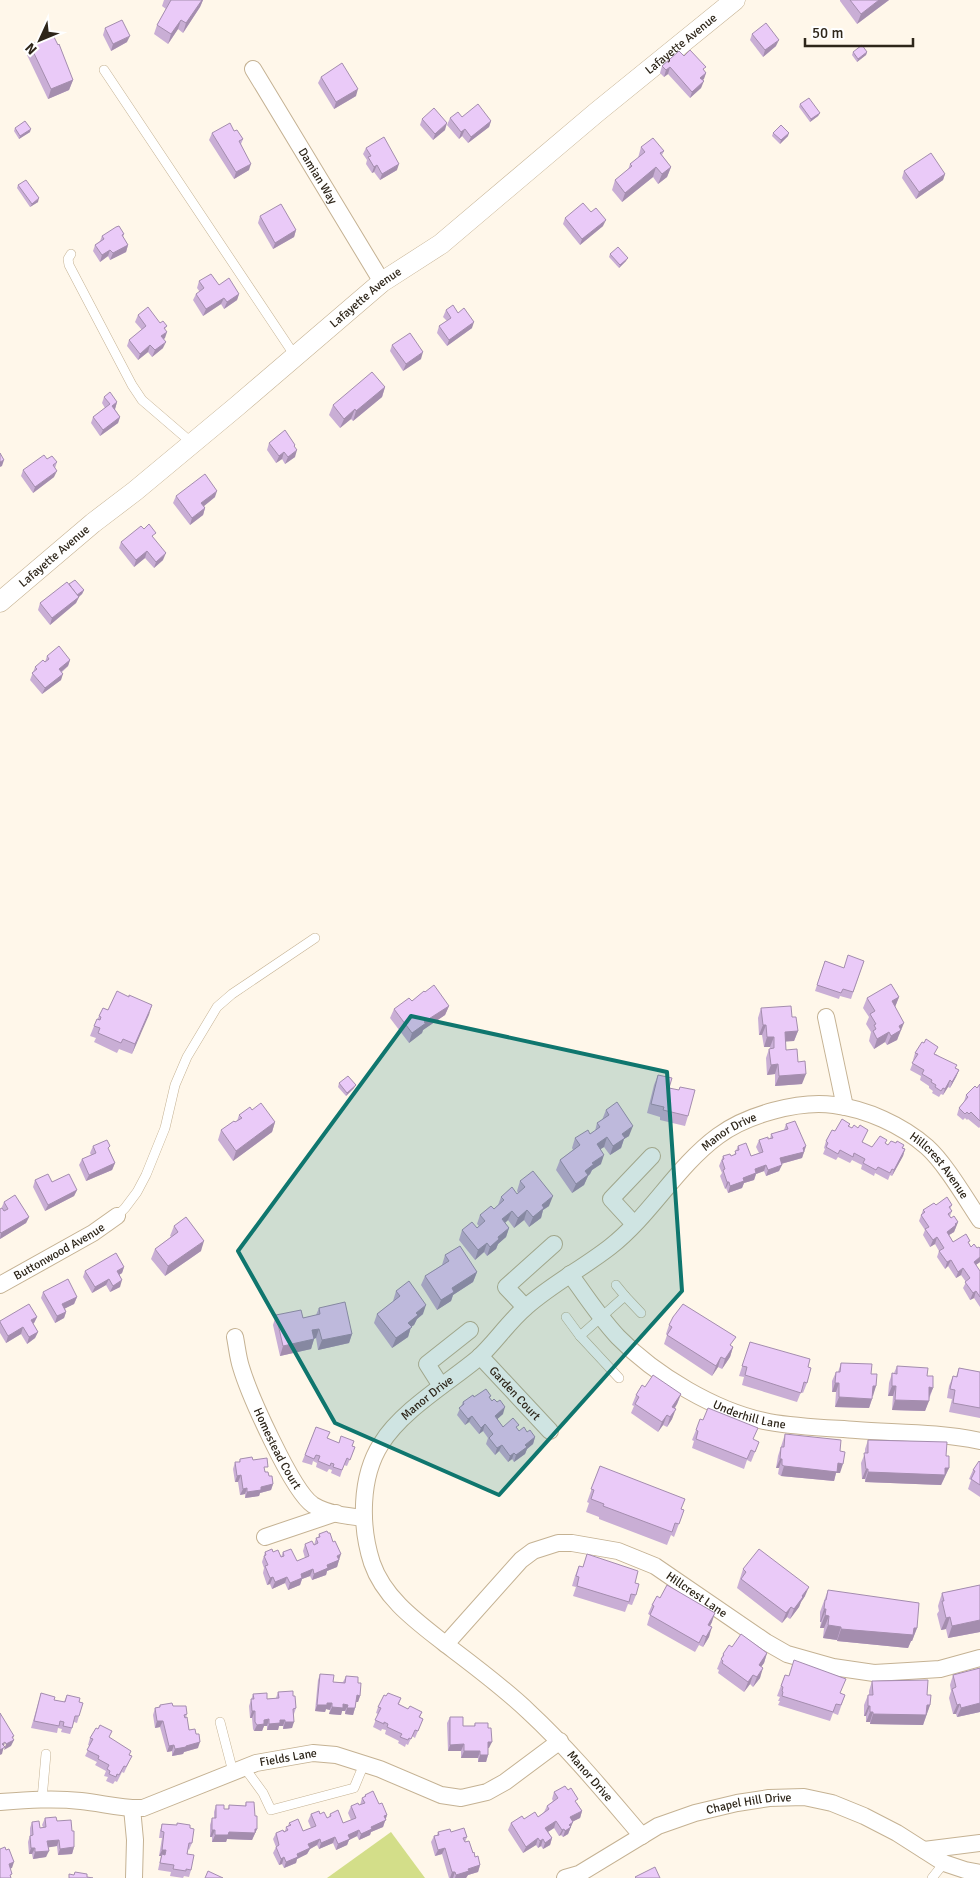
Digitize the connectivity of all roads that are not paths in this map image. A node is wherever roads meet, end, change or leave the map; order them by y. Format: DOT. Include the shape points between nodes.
graph roads {
  1 [pos="736,0"];
  2 [pos="253,69"];
  3 [pos="104,70"];
  4 [pos="71,254"];
  5 [pos="382,282"];
  6 [pos="296,356"];
  7 [pos="192,444"];
  8 [pos="0,602"];
  9 [pos="315,938"];
  10 [pos="826,1017"];
  11 [pos="845,1107"];
  12 [pos="889,1123"];
  13 [pos="652,1156"];
  14 [pos="117,1216"];
  15 [pos="980,1220"];
  16 [pos="634,1224"];
  17 [pos="554,1244"];
  18 [pos="570,1274"];
  19 [pos="0,1285"];
  20 [pos="616,1285"];
  21 [pos="625,1296"];
  22 [pos="525,1307"];
  23 [pos="641,1313"];
  24 [pos="601,1317"];
  25 [pos="566,1318"];
  26 [pos="470,1330"];
  27 [pos="580,1336"];
  28 [pos="235,1337"];
  29 [pos="480,1356"];
  30 [pos="620,1378"];
  31 [pos="441,1386"];
  32 [pos="550,1431"];
  33 [pos="980,1441"];
  34 [pos="336,1513"];
  35 [pos="364,1518"];
  36 [pos="265,1536"];
  37 [pos="446,1644"];
  38 [pos="980,1658"];
  39 [pos="220,1722"];
  40 [pos="560,1741"];
  41 [pos="46,1754"];
  42 [pos="364,1764"];
  43 [pos="239,1770"];
  44 [pos="42,1799"];
  45 [pos="0,1802"];
  46 [pos="132,1808"];
  47 [pos="642,1836"];
  48 [pos="980,1843"];
  49 [pos="924,1850"];
  50 [pos="944,1863"];
  51 [pos="980,1873"];
  52 [pos="575,1877"];
  53 [pos="134,1878"];
  54 [pos="932,1878"];
  1 -- 5 [label="street, Lafayette Avenue" via="441,244"];
  2 -- 5 [label="street, Damian Way"];
  3 -- 6 [label="lane"];
  4 -- 7 [label="lane" via="69,265 132,385 149,408"];
  5 -- 6 [label="street, Lafayette Avenue"];
  6 -- 7 [label="street, Lafayette Avenue"];
  7 -- 8 [label="street, Lafayette Avenue"];
  9 -- 14 [label="lane" via="217,1007 175,1085 165,1128 146,1174"];
  10 -- 11 [label="street"];
  11 -- 12 [label="street, Manor Drive"];
  11 -- 16 [label="street, Manor Drive" via="831,1104 790,1107 734,1125 696,1155"];
  12 -- 15 [label="street, Hillcrest Avenue" via="929,1148"];
  13 -- 16 [label="street" via="611,1199"];
  14 -- 19 [label="street, Buttonwood Avenue"];
  16 -- 18 [label="street, Manor Drive" via="611,1247"];
  17 -- 22 [label="street" via="506,1287"];
  18 -- 22 [label="street, Manor Drive"];
  18 -- 24 [label="street, Underhill Lane"];
  20 -- 21 [label="lane"];
  21 -- 23 [label="lane"];
  21 -- 24 [label="lane"];
  22 -- 29 [label="street, Manor Drive"];
  24 -- 27 [label="lane"];
  24 -- 33 [label="street, Underhill Lane" via="640,1357 701,1398 767,1422 922,1432"];
  25 -- 27 [label="lane"];
  26 -- 31 [label="street" via="427,1364"];
  27 -- 30 [label="lane"];
  28 -- 34 [label="street, Homestead Court" via="250,1392 290,1477 312,1504"];
  29 -- 31 [label="street, Manor Drive"];
  29 -- 32 [label="street, Garden Court"];
  31 -- 35 [label="street, Manor Drive" via="411,1411 381,1443 364,1496"];
  34 -- 35 [label="street, Homestead Court"];
  34 -- 36 [label="street"];
  35 -- 37 [label="street, Manor Drive" via="367,1542 379,1580 395,1601"];
  37 -- 38 [label="street, Hillcrest Lane" via="521,1560 547,1546 572,1543 618,1551 655,1566 787,1654 874,1673 940,1669"];
  37 -- 40 [label="street, Manor Drive"];
  39 -- 43 [label="lane"];
  40 -- 42 [label="street, Fields Lane" via="505,1782 487,1792 461,1798 441,1795"];
  40 -- 47 [label="street, Manor Drive"];
  41 -- 44 [label="lane"];
  42 -- 43 [label="street, Fields Lane" via="336,1755 313,1753 256,1763"];
  42 -- 43 [label="lane" via="354,1788 271,1810 263,1793"];
  43 -- 46 [label="street, Fields Lane" via="142,1808"];
  44 -- 45 [label="street, Fields Lane"];
  44 -- 46 [label="street, Fields Lane"];
  46 -- 53 [label="street"];
  47 -- 49 [label="street, Chapel Hill Drive" via="658,1826 695,1812 769,1798 804,1797 832,1803 864,1816"];
  47 -- 52 [label="street, Chapel Hill Drive"];
  48 -- 49 [label="street"];
  49 -- 50 [label="street, Chapel Hill Drive"];
  50 -- 51 [label="street, Chapel Hill Drive"];
  50 -- 54 [label="lane"];
}
